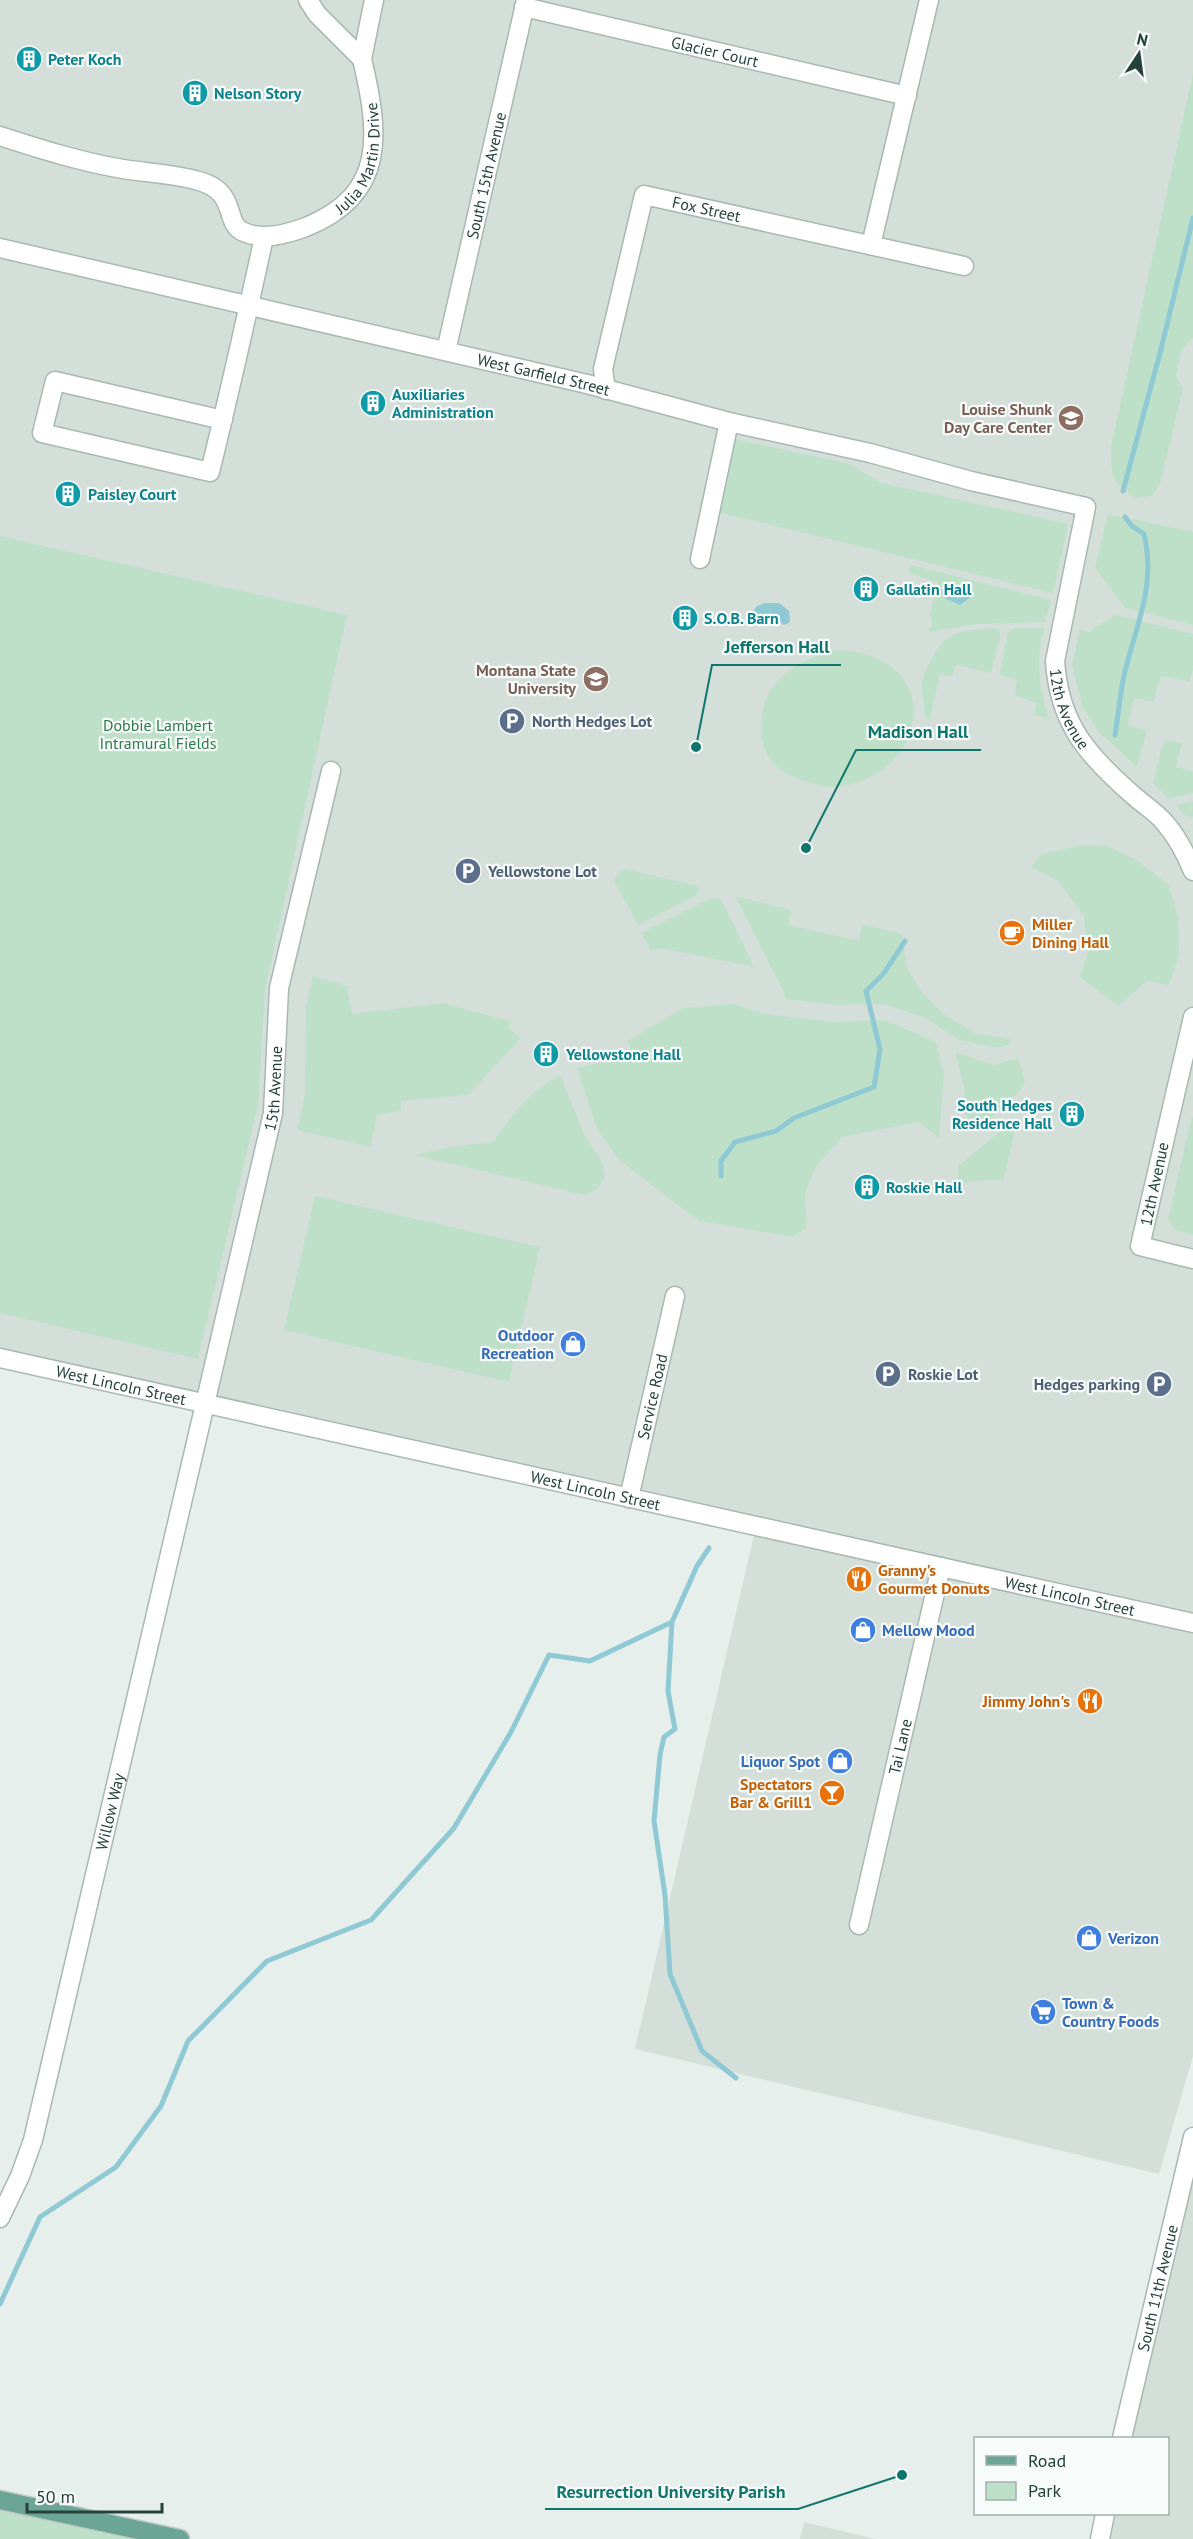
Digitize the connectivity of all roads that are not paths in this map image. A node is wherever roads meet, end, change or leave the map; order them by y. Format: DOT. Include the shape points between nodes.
graph roads {
  1 [pos="308,0"];
  2 [pos="374,0"];
  3 [pos="929,0"];
  4 [pos="525,4"];
  5 [pos="362,59"];
  6 [pos="907,96"];
  7 [pos="0,136"];
  8 [pos="264,237"];
  9 [pos="871,245"];
  10 [pos="0,248"];
  11 [pos="964,267"];
  12 [pos="248,306"];
  13 [pos="446,351"];
  14 [pos="606,390"];
  15 [pos="222,420"];
  16 [pos="729,422"];
  17 [pos="1086,507"];
  18 [pos="700,559"];
  19 [pos="331,771"];
  20 [pos="1193,871"];
  21 [pos="1193,1017"];
  22 [pos="1193,1258"];
  23 [pos="675,1296"];
  24 [pos="0,1358"];
  25 [pos="205,1403"];
  26 [pos="629,1498"];
  27 [pos="941,1567"];
  28 [pos="1193,1623"];
  29 [pos="859,1925"];
  30 [pos="1193,2137"];
  31 [pos="0,2218"];
  32 [pos="1122,2437"];
  33 [pos="0,2500"];
  34 [pos="1106,2515"];
  35 [pos="180,2539"];
  36 [pos="1100,2539"];
  1 -- 5 [label="street"];
  2 -- 5 [label="street, Julia Martin Drive"];
  3 -- 6 [label="street"];
  4 -- 6 [label="street, Glacier Court"];
  4 -- 13 [label="street, South 15th Avenue"];
  5 -- 8 [label="street, Julia Martin Drive" via="373,134 368,172 355,195 326,217 294,231"];
  6 -- 9 [label="street"];
  7 -- 8 [label="street" via="99,164 209,184 224,196 236,226 243,232"];
  8 -- 12 [label="street"];
  9 -- 11 [label="street, Fox Street"];
  9 -- 14 [label="street, Fox Street" via="644,195 603,369"];
  10 -- 12 [label="street, West Garfield Street"];
  12 -- 13 [label="street, West Garfield Street"];
  12 -- 15 [label="street"];
  13 -- 14 [label="street, West Garfield Street"];
  14 -- 16 [label="street, West Garfield Street"];
  15 -- 15 [label="street" via="210,472 42,434 55,381"];
  16 -- 17 [label="street, West Garfield Street"];
  16 -- 18 [label="street"];
  17 -- 20 [label="street, 12th Avenue" via="1055,661 1066,717 1094,759 1163,821"];
  19 -- 25 [label="street, 15th Avenue" via="279,988 273,1113"];
  21 -- 22 [label="street, 12th Avenue" via="1140,1246"];
  23 -- 26 [label="street, Service Road"];
  24 -- 25 [label="street, West Lincoln Street"];
  25 -- 26 [label="street, West Lincoln Street"];
  25 -- 31 [label="street, Willow Way" via="33,2140"];
  26 -- 27 [label="street, West Lincoln Street"];
  27 -- 28 [label="street, West Lincoln Street"];
  27 -- 29 [label="street, Tai Lane"];
  30 -- 32 [label="street, South 11th Avenue"];
  33 -- 35 [label="main road"];
  34 -- 36 [label="street"];
}
